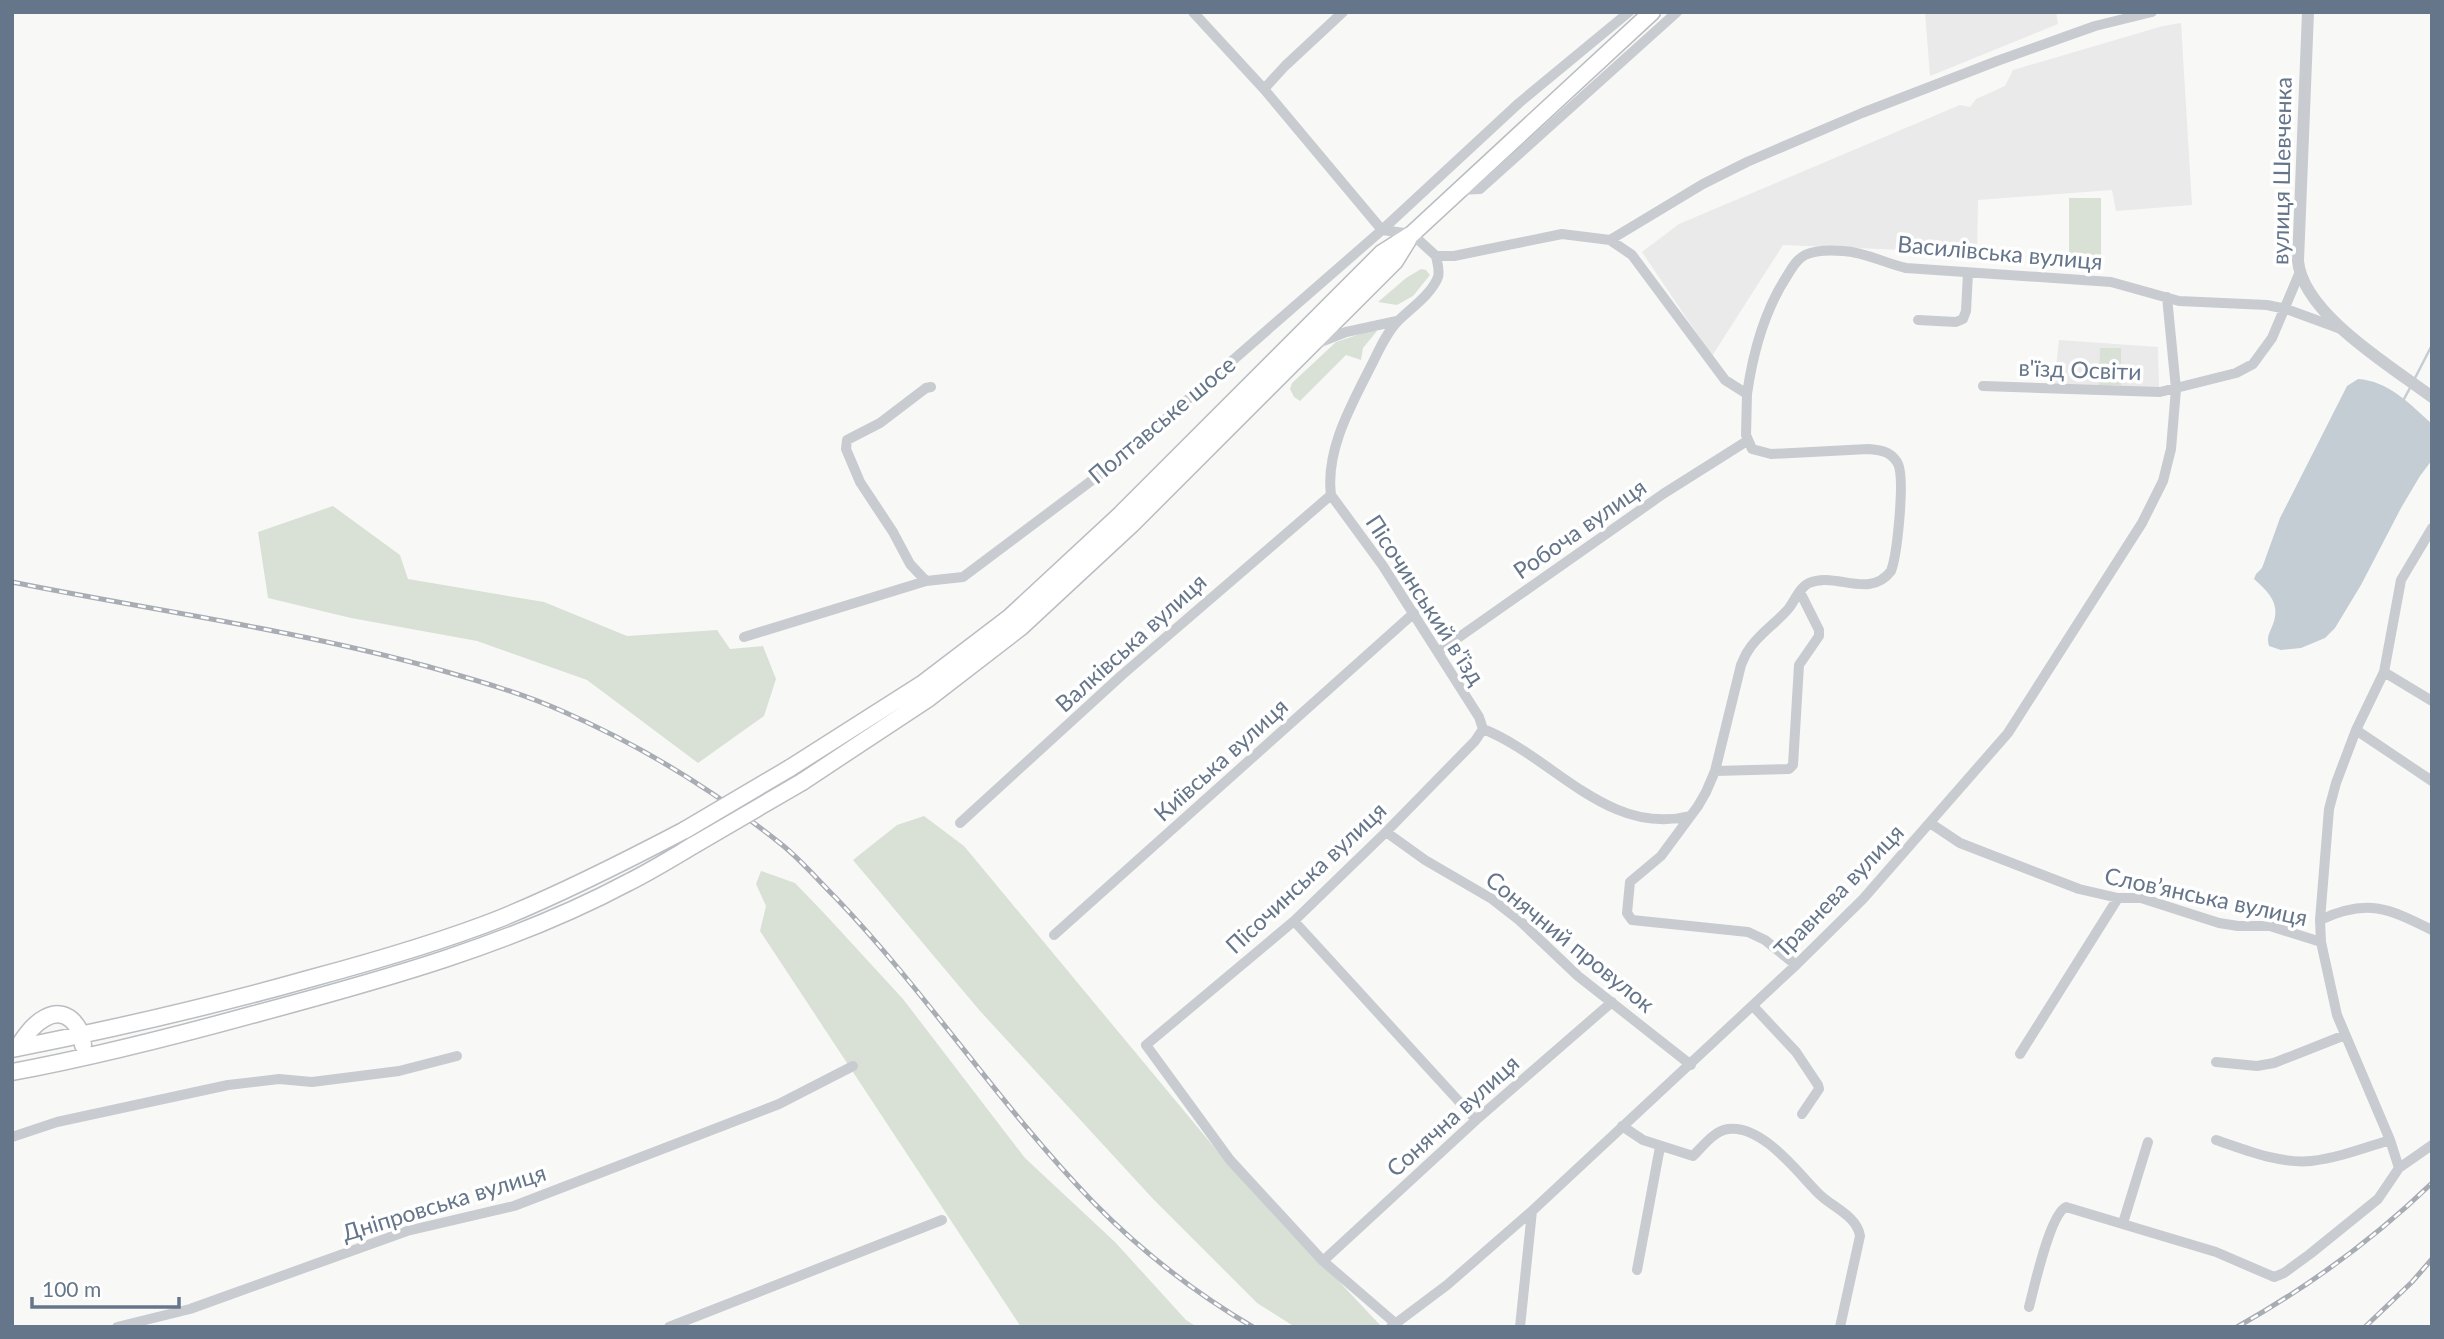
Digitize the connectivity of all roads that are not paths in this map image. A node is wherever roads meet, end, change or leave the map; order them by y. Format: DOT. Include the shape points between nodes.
graph roads {
  1 [pos="1193,12"];
  2 [pos="1343,12"];
  3 [pos="1629,12"];
  4 [pos="1652,12"];
  5 [pos="1677,12"];
  6 [pos="2152,12"];
  7 [pos="2308,12"];
  8 [pos="1264,89"];
  9 [pos="1459,190"];
  10 [pos="1382,230"];
  11 [pos="1412,234"];
  12 [pos="1610,240"];
  13 [pos="1436,256"];
  14 [pos="1968,273"];
  15 [pos="2299,274"];
  16 [pos="2167,297"];
  17 [pos="2286,309"];
  18 [pos="1918,320"];
  19 [pos="1398,321"];
  20 [pos="2341,329"];
  21 [pos="1310,346"];
  22 [pos="1983,386"];
  23 [pos="932,387"];
  24 [pos="2176,389"];
  25 [pos="1747,394"];
  26 [pos="2432,397"];
  27 [pos="1747,441"];
  28 [pos="1331,495"];
  29 [pos="2432,528"];
  30 [pos="926,581"];
  31 [pos="1800,592"];
  32 [pos="1414,613"];
  33 [pos="744,637"];
  34 [pos="1438,652"];
  35 [pos="2384,672"];
  36 [pos="2432,701"];
  37 [pos="1483,729"];
  38 [pos="2356,730"];
  39 [pos="1715,771"];
  40 [pos="2432,781"];
  41 [pos="1690,816"];
  42 [pos="960,823"];
  43 [pos="1930,823"];
  44 [pos="1386,832"];
  45 [pos="2118,898"];
  46 [pos="2320,920"];
  47 [pos="1294,921"];
  48 [pos="2432,930"];
  49 [pos="1054,935"];
  50 [pos="2321,942"];
  51 [pos="1796,965"];
  52 [pos="1612,1002"];
  53 [pos="1753,1006"];
  54 [pos="82,1035"];
  55 [pos="2345,1035"];
  56 [pos="15,1048"];
  57 [pos="2020,1054"];
  58 [pos="457,1056"];
  59 [pos="78,1058"];
  60 [pos="2216,1062"];
  61 [pos="1691,1065"];
  62 [pos="853,1066"];
  63 [pos="12,1072"];
  64 [pos="1802,1114"];
  65 [pos="1476,1120"];
  66 [pos="1622,1126"];
  67 [pos="12,1137"];
  68 [pos="2216,1140"];
  69 [pos="2390,1140"];
  70 [pos="2148,1142"];
  71 [pos="2432,1145"];
  72 [pos="1661,1147"];
  73 [pos="2399,1168"];
  74 [pos="1532,1211"];
  75 [pos="942,1220"];
  76 [pos="2123,1223"];
  77 [pos="1323,1261"];
  78 [pos="1637,1270"];
  79 [pos="2029,1307"];
  80 [pos="1393,1325"];
  81 [pos="117,1327"];
  82 [pos="669,1327"];
  83 [pos="1520,1327"];
  84 [pos="1840,1327"];
  1 -- 8 [label="street"];
  2 -- 8 [label="street"];
  3 -- 10 [label="street, Полтавське шосе" via="1519,103"];
  4 -- 9 [label="highway"];
  5 -- 9 [label="street" via="1480,189"];
  6 -- 12 [label="street" via="2051,41 1874,108 1747,162"];
  7 -- 15 [label="street, вулиця Шевченка"];
  8 -- 10 [label="street"];
  9 -- 11 [label="highway"];
  10 -- 11 [label="street"];
  10 -- 30 [label="street, Полтавське шосе" via="1115,463 962,577"];
  11 -- 13 [label="street"];
  11 -- 21 [label="highway" via="1395,261"];
  11 -- 54 [label="highway, bridge" via="1382,253 1101,534 1010,617 922,684 790,768 685,830 496,920 420,947 221,1003"];
  12 -- 13 [label="street" via="1562,234"];
  12 -- 25 [label="street" via="1632,255 1725,380"];
  13 -- 19 [label="street" via="1439,275 1434,284"];
  14 -- 16 [label="street, Василівська вулиця" via="2112,282"];
  14 -- 18 [label="street" via="1963,319"];
  14 -- 25 [label="street, Василівська вулиця" via="1906,268 1844,251 1805,255 1769,307"];
  15 -- 17 [label="street"];
  15 -- 20 [label="street, вулиця Шевченка"];
  16 -- 17 [label="street, Василівська вулиця"];
  16 -- 24 [label="street, Травнева вулиця"];
  17 -- 20 [label="street, Василівська вулиця"];
  17 -- 24 [label="street" via="2267,346 2248,368"];
  19 -- 21 [label="street" via="1346,332"];
  19 -- 28 [label="street" via="1385,337 1346,419 1331,469"];
  20 -- 26 [label="street, вулиця Шевченка"];
  21 -- 59 [label="highway, bridge" via="1021,627 929,698 802,782 694,845 564,913 425,965 325,996"];
  22 -- 24 [label="street, в'їзд Освіти"];
  23 -- 30 [label="street" via="880,424 847,440 846,449 860,482 910,564"];
  24 -- 43 [label="street, Травнева вулиця" via="2167,471 2142,523 2008,733"];
  25 -- 27 [label="street, Василівська вулиця"];
  27 -- 31 [label="street" via="1755,450 1771,454 1882,450 1900,467 1903,482 1891,571 1874,584 1821,581"];
  27 -- 34 [label="street, Робоча вулиця" via="1663,494"];
  28 -- 32 [label="street, Пісочинський в’їзд"];
  28 -- 42 [label="street, Валківська вулиця" via="1122,675"];
  29 -- 35 [label="street" via="2401,580"];
  30 -- 33 [label="street, Полтавське шосе"];
  31 -- 39 [label="street" via="1748,649"];
  31 -- 39 [label="street" via="1819,636 1798,665 1793,765 1789,769"];
  32 -- 34 [label="street, Пісочинський в’їзд"];
  32 -- 49 [label="street, Київська вулиця"];
  34 -- 37 [label="street, Пісочинський в’їзд"];
  35 -- 36 [label="street"];
  35 -- 38 [label="street"];
  37 -- 41 [label="street" via="1612,808 1658,819"];
  37 -- 44 [label="street, Пісочинська вулиця"];
  38 -- 40 [label="street"];
  38 -- 46 [label="street" via="2329,810"];
  39 -- 41 [label="street"];
  41 -- 51 [label="street" via="1661,856 1630,882 1629,918 1748,932"];
  43 -- 45 [label="street, Слов’янська вулиця" via="1960,843 2020,867"];
  43 -- 51 [label="street, Травнева вулиця"];
  44 -- 47 [label="street, Пісочинська вулиця"];
  44 -- 52 [label="street, Сонячний провулок" via="1492,899"];
  45 -- 50 [label="street, Слов’янська вулиця" via="2141,898 2219,923 2270,926"];
  45 -- 57 [label="street"];
  46 -- 48 [label="street" via="2338,911 2371,907 2400,914"];
  46 -- 50 [label="street"];
  47 -- 65 [label="street"];
  47 -- 77 [label="street, Пісочинська вулиця" via="1146,1045 1230,1160"];
  50 -- 55 [label="street"];
  51 -- 53 [label="street, Травнева вулиця"];
  52 -- 61 [label="street, Сонячний провулок"];
  52 -- 65 [label="street, Сонячна вулиця"];
  53 -- 61 [label="street, Травнева вулиця"];
  53 -- 64 [label="street" via="1796,1052 1818,1085"];
  54 -- 56 [label="highway"];
  54 -- 56 [label="highway" via="69,1017 60,1014 39,1022"];
  54 -- 59 [label="highway"];
  55 -- 60 [label="street" via="2274,1063"];
  55 -- 69 [label="street"];
  58 -- 67 [label="street" via="399,1071 337,1079 228,1085 57,1122"];
  59 -- 63 [label="highway"];
  61 -- 66 [label="street, Травнева вулиця"];
  62 -- 81 [label="street, Дніпровська вулиця" via="779,1104 514,1206 407,1231 190,1309"];
  65 -- 77 [label="street, Сонячна вулиця"];
  66 -- 72 [label="street"];
  66 -- 74 [label="street, Травнева вулиця"];
  68 -- 69 [label="street" via="2262,1155 2309,1161"];
  69 -- 73 [label="street"];
  70 -- 76 [label="street"];
  71 -- 73 [label="street"];
  72 -- 78 [label="street"];
  72 -- 84 [label="street" via="1693,1156 1717,1133 1745,1131 1774,1149 1819,1195 1855,1223 1860,1236"];
  73 -- 76 [label="street" via="2378,1199 2274,1277 2216,1252"];
  74 -- 80 [label="street, Травнева вулиця"];
  74 -- 83 [label="street"];
  75 -- 82 [label="street"];
  76 -- 79 [label="street" via="2069,1206 2060,1209"];
  77 -- 80 [label="street"];
}
